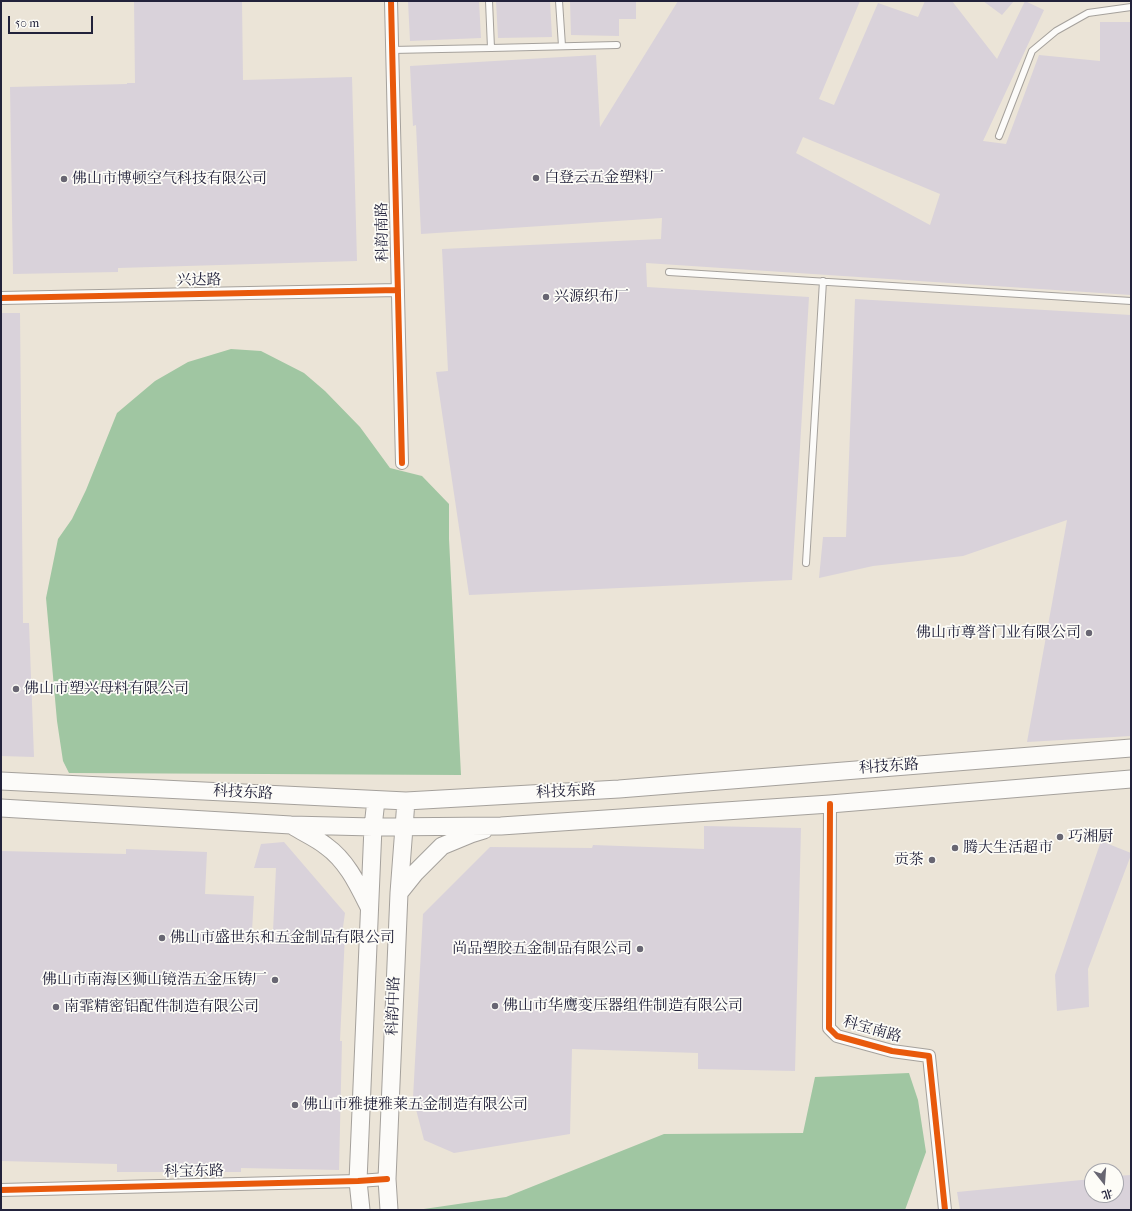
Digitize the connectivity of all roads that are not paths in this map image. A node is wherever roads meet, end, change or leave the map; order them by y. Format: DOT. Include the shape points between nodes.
graph roads {
  1 [pos="391,1"];
  2 [pos="489,1"];
  3 [pos="559,1"];
  4 [pos="1131,7"];
  5 [pos="617,45"];
  6 [pos="562,46"];
  7 [pos="491,48"];
  8 [pos="392,50"];
  9 [pos="999,136"];
  10 [pos="669,272"];
  11 [pos="823,281"];
  12 [pos="398,290"];
  13 [pos="1,298"];
  14 [pos="1131,301"];
  15 [pos="402,463"];
  16 [pos="806,563"];
  17 [pos="1131,748"];
  18 [pos="1131,778"];
  19 [pos="1,781"];
  20 [pos="376,800"];
  21 [pos="406,801"];
  22 [pos="830,804"];
  23 [pos="1,808"];
  24 [pos="291,825"];
  25 [pos="501,826"];
  26 [pos="373,827"];
  27 [pos="405,827"];
  28 [pos="399,893"];
  29 [pos="370,911"];
  30 [pos="387,1179"];
  31 [pos="358,1181"];
  32 [pos="1,1190"];
  33 [pos="360,1210"];
  34 [pos="389,1210"];
  35 [pos="945,1210"];
  1 -- 8 [label="street, 科韵南路"];
  2 -- 7 [label="lane"];
  3 -- 6 [label="lane"];
  4 -- 9 [label="lane" via="1088,13 1056,31 1032,51"];
  5 -- 6 [label="lane"];
  6 -- 7 [label="lane"];
  7 -- 8 [label="lane"];
  8 -- 12 [label="street, 科韵南路"];
  10 -- 11 [label="lane"];
  11 -- 14 [label="lane"];
  11 -- 16 [label="lane"];
  12 -- 13 [label="street, 兴达路"];
  12 -- 15 [label="street, 科韵南路"];
  17 -- 21 [label="main road, 科技东路" via="619,789"];
  18 -- 22 [label="main road, 科技东路"];
  19 -- 20 [label="main road, 科技东路"];
  20 -- 21 [label="main road, 科技东路"];
  20 -- 26 [label="main road"];
  21 -- 27 [label="main road, 科韵中路"];
  22 -- 25 [label="main road, 科技东路"];
  22 -- 35 [label="street, 科宝南路" via="829,1028 837,1036 892,1051 929,1056"];
  23 -- 24 [label="main road"];
  24 -- 26 [label="main road"];
  24 -- 29 [label="main road" via="326,846 343,862 358,885"];
  25 -- 27 [label="main road"];
  25 -- 28 [label="main road" via="471,834 442,846"];
  26 -- 27 [label="main road"];
  26 -- 29 [label="main road"];
  27 -- 28 [label="main road, 科韵中路"];
  28 -- 30 [label="main road, 科韵中路"];
  29 -- 31 [label="main road"];
  30 -- 31 [label="street, 科宝东路"];
  30 -- 34 [label="main road, 科韵中路"];
  31 -- 32 [label="street, 科宝东路"];
  31 -- 33 [label="main road"];
}
